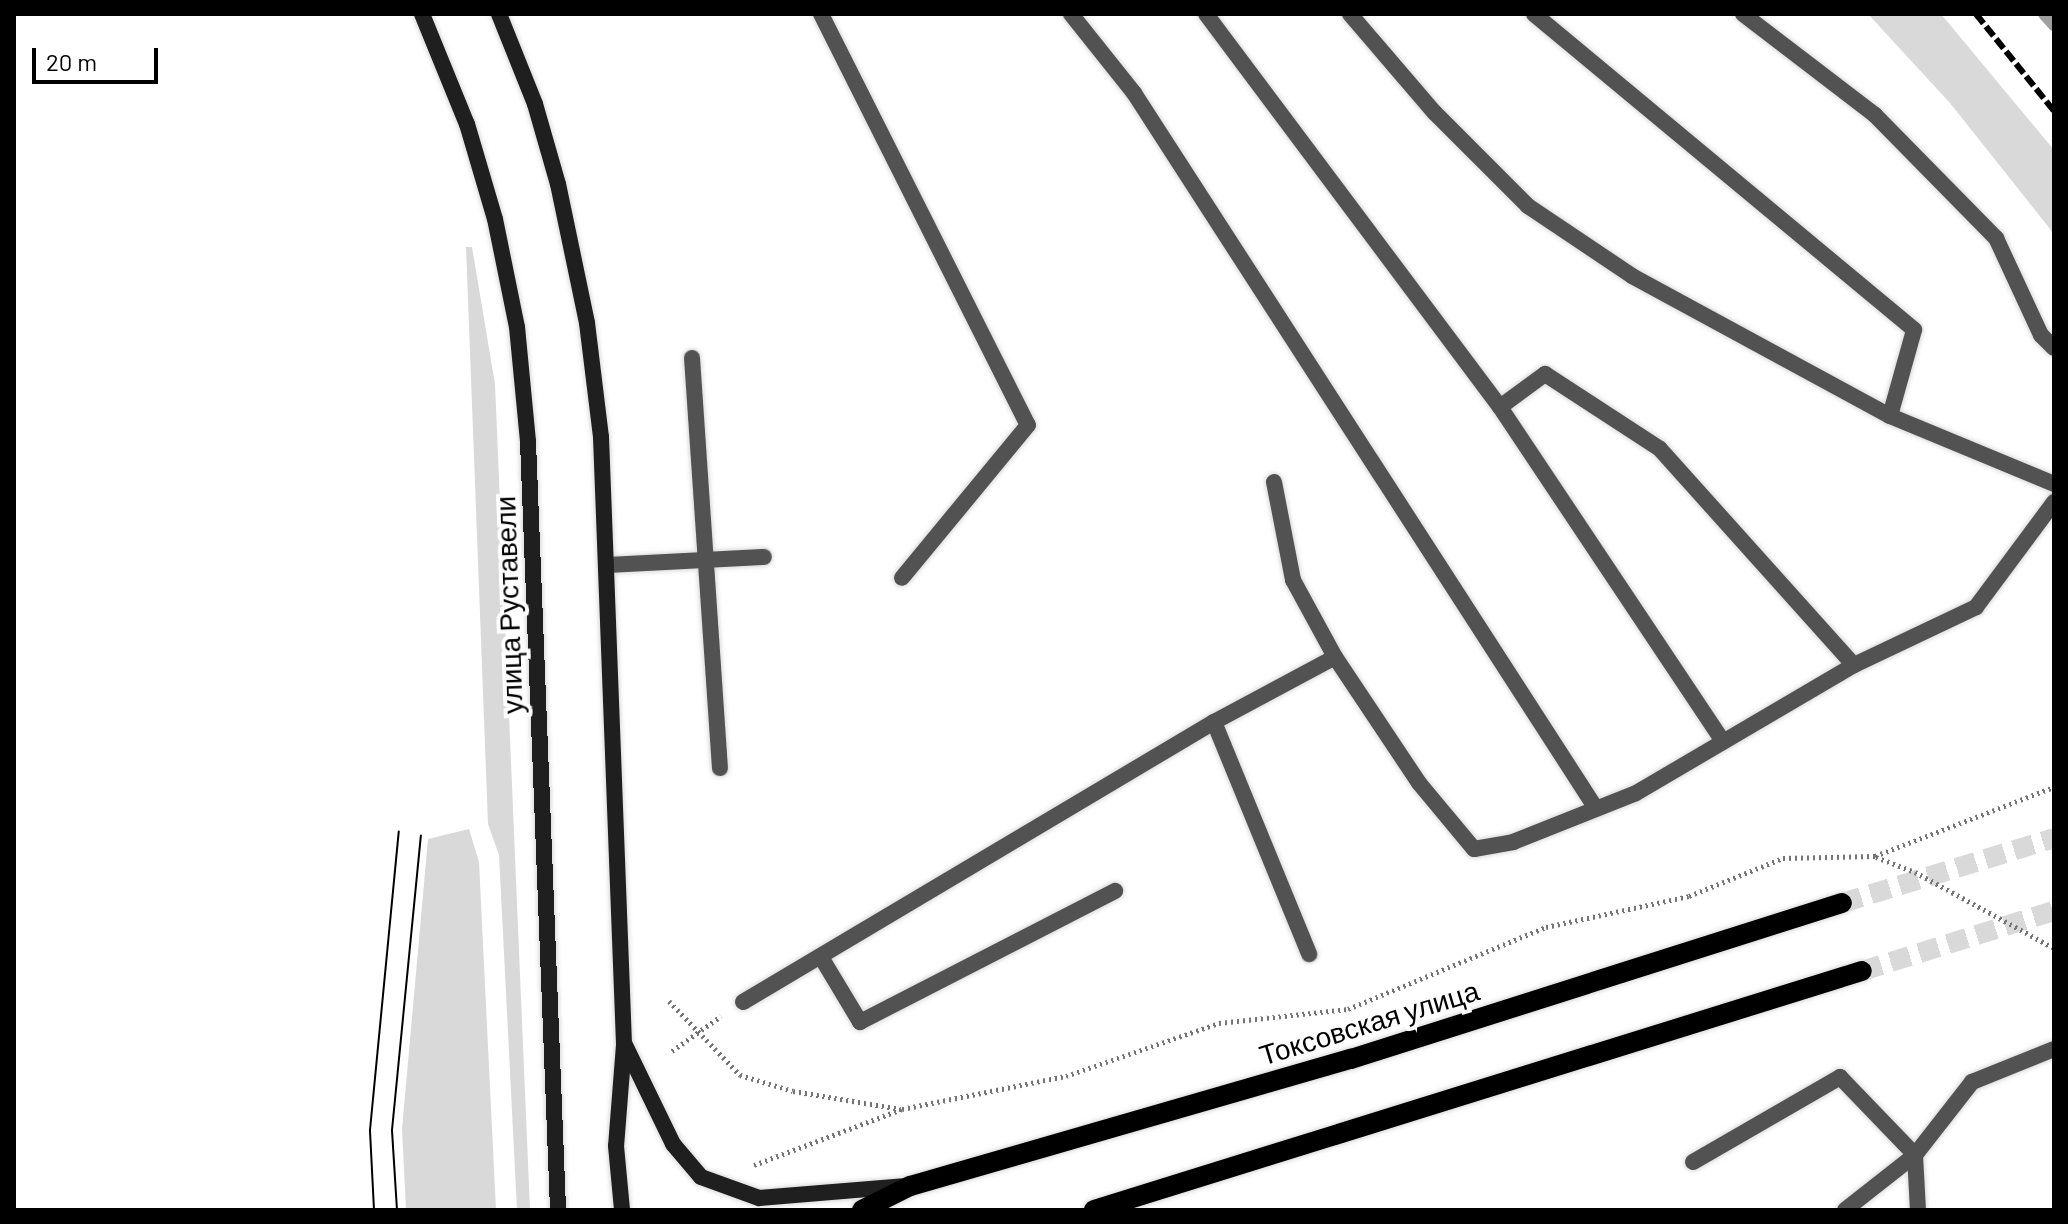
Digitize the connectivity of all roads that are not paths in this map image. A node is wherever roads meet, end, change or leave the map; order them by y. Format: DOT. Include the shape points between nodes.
graph roads {
  1 [pos="422,14"];
  2 [pos="499,14"];
  3 [pos="821,14"];
  4 [pos="1071,14"];
  5 [pos="1206,14"];
  6 [pos="1350,14"];
  7 [pos="1534,14"];
  8 [pos="1743,14"];
  9 [pos="2054,348"];
  10 [pos="692,358"];
  11 [pos="1500,407"];
  12 [pos="1890,416"];
  13 [pos="1274,482"];
  14 [pos="2054,484"];
  15 [pos="2054,502"];
  16 [pos="764,557"];
  17 [pos="707,560"];
  18 [pos="606,565"];
  19 [pos="902,578"];
  20 [pos="1335,657"];
  21 [pos="1854,665"];
  22 [pos="1214,722"];
  23 [pos="1723,741"];
  24 [pos="720,768"];
  25 [pos="1595,807"];
  26 [pos="1115,891"];
  27 [pos="1842,903"];
  28 [pos="1309,954"];
  29 [pos="821,957"];
  30 [pos="1862,971"];
  31 [pos="743,1002"];
  32 [pos="624,1045"];
  33 [pos="2054,1049"];
  34 [pos="1915,1155"];
  35 [pos="1693,1162"];
  36 [pos="910,1186"];
  37 [pos="558,1210"];
  38 [pos="622,1210"];
  39 [pos="862,1210"];
  40 [pos="1094,1210"];
  41 [pos="1845,1210"];
  42 [pos="1918,1210"];
  1 -- 37 [label="main road, улица Руставели" via="467,124 495,219 517,327 528,442"];
  2 -- 18 [label="main road" via="535,104 558,184 587,323 601,437"];
  3 -- 19 [label="lane" via="1028,425"];
  4 -- 25 [label="lane" via="1134,93"];
  5 -- 11 [label="lane"];
  6 -- 12 [label="lane" via="1435,113 1528,206 1632,276"];
  7 -- 12 [label="lane" via="1914,330"];
  8 -- 9 [label="lane" via="1875,115 1996,238 2041,335"];
  10 -- 17 [label="lane"];
  11 -- 21 [label="lane" via="1545,374 1660,449"];
  11 -- 23 [label="lane"];
  12 -- 14 [label="lane"];
  13 -- 20 [label="lane" via="1293,580"];
  15 -- 21 [label="lane" via="1976,607"];
  16 -- 17 [label="lane"];
  17 -- 18 [label="lane"];
  17 -- 24 [label="lane"];
  18 -- 32 [label="main road"];
  20 -- 22 [label="lane"];
  20 -- 25 [label="lane" via="1419,783 1474,849 1513,842"];
  21 -- 23 [label="lane"];
  22 -- 28 [label="lane"];
  22 -- 29 [label="lane"];
  23 -- 25 [label="lane" via="1636,793"];
  26 -- 29 [label="lane" via="860,1022"];
  27 -- 36 [label="main road, Токсовская улица" via="1351,1059"];
  29 -- 31 [label="lane"];
  30 -- 40 [label="main road"];
  32 -- 36 [label="main road, Токсовская улица" via="673,1144 701,1177 759,1198"];
  32 -- 38 [label="main road" via="616,1146"];
  33 -- 34 [label="lane" via="1972,1082"];
  34 -- 35 [label="lane" via="1840,1077"];
  34 -- 41 [label="lane"];
  34 -- 42 [label="lane"];
  36 -- 39 [label="main road, Токсовская улица"];
}
